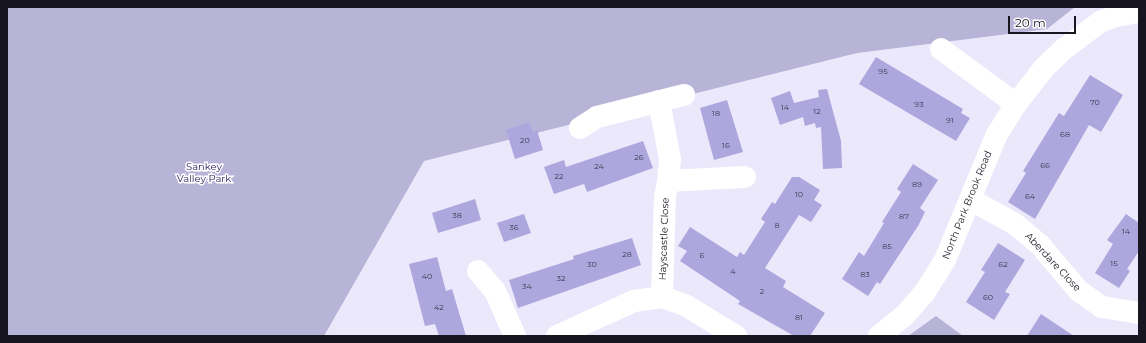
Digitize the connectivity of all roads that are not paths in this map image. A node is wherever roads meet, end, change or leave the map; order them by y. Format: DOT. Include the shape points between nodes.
graph roads {
  1 [pos="1139,12"];
  2 [pos="941,49"];
  3 [pos="684,95"];
  4 [pos="659,102"];
  5 [pos="1016,104"];
  6 [pos="580,128"];
  7 [pos="745,177"];
  8 [pos="668,181"];
  9 [pos="971,200"];
  10 [pos="478,271"];
  11 [pos="662,297"];
  12 [pos="1139,313"];
  13 [pos="514,336"];
  14 [pos="557,336"];
  15 [pos="736,336"];
  16 [pos="879,336"];
  1 -- 5 [label="street, North Park Brook Road" via="1116,16 1086,32 1044,68"];
  2 -- 5 [label="street"];
  3 -- 4 [label="street"];
  4 -- 6 [label="street" via="597,117"];
  4 -- 8 [label="street, Hayscastle Close" via="670,159"];
  5 -- 9 [label="street, North Park Brook Road" via="996,136"];
  7 -- 8 [label="street"];
  8 -- 11 [label="street, Hayscastle Close" via="665,197"];
  9 -- 12 [label="street, Aberdare Close" via="1016,224 1039,244 1079,292 1102,306"];
  9 -- 16 [label="street, North Park Brook Road" via="945,260 925,292 904,316"];
  10 -- 13 [label="street" via="495,291"];
  11 -- 14 [label="street" via="634,301"];
  11 -- 15 [label="street" via="685,304"];
}
